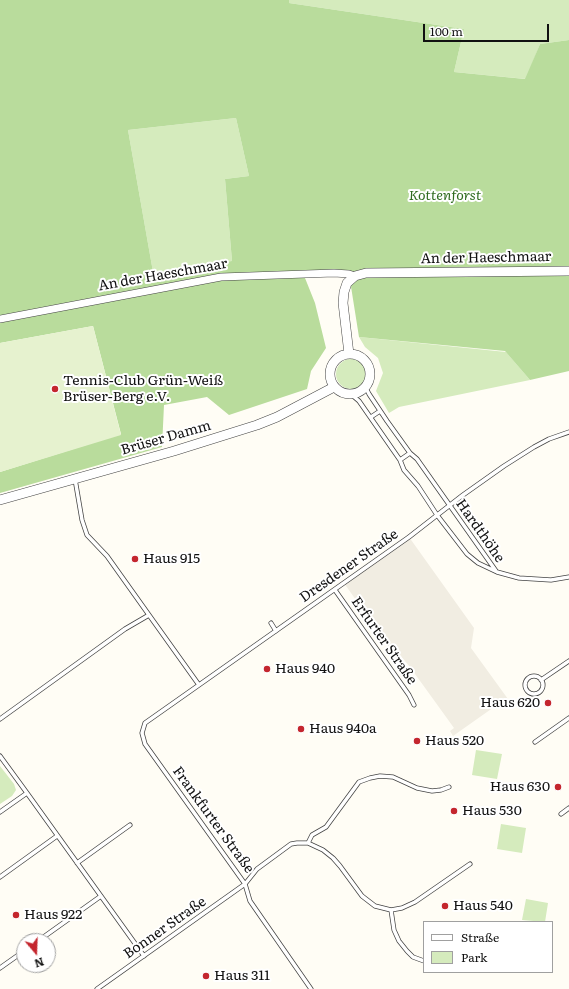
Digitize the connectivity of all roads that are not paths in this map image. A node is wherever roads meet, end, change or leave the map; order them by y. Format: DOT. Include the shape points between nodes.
graph roads {
  1 [pos="569,271"];
  2 [pos="355,276"];
  3 [pos="0,319"];
  4 [pos="349,354"];
  5 [pos="334,387"];
  6 [pos="366,388"];
  7 [pos="352,395"];
  8 [pos="380,411"];
  9 [pos="370,417"];
  10 [pos="569,432"];
  11 [pos="410,453"];
  12 [pos="400,460"];
  13 [pos="75,479"];
  14 [pos="0,500"];
  15 [pos="449,506"];
  16 [pos="437,515"];
  17 [pos="497,572"];
  18 [pos="569,577"];
  19 [pos="335,590"];
  20 [pos="149,615"];
  21 [pos="271,623"];
  22 [pos="276,631"];
  23 [pos="569,661"];
  24 [pos="541,680"];
  25 [pos="200,685"];
  26 [pos="414,705"];
  27 [pos="569,718"];
  28 [pos="0,719"];
  29 [pos="145,723"];
  30 [pos="535,742"];
  31 [pos="0,756"];
  32 [pos="449,787"];
  33 [pos="27,793"];
  34 [pos="569,808"];
  35 [pos="0,812"];
  36 [pos="561,814"];
  37 [pos="130,825"];
  38 [pos="57,836"];
  39 [pos="308,843"];
  40 [pos="77,863"];
  41 [pos="470,864"];
  42 [pos="0,877"];
  43 [pos="245,884"];
  44 [pos="101,896"];
  45 [pos="391,910"];
  46 [pos="49,933"];
  47 [pos="144,956"];
  48 [pos="16,957"];
  49 [pos="423,961"];
  50 [pos="0,968"];
  51 [pos="97,989"];
  52 [pos="311,989"];
  1 -- 2 [label="street, An der Haeschmaar" via="366,273"];
  2 -- 3 [label="street, An der Haeschmaar" via="334,274 221,277"];
  2 -- 4 [label="street" via="347,283 343,303"];
  4 -- 5 [label="street" via="341,356 331,366 330,381"];
  4 -- 6 [label="street" via="360,356 368,365 371,377"];
  5 -- 7 [label="street" via="339,392"];
  5 -- 13 [label="street, Brüser Damm" via="257,425"];
  6 -- 7 [label="street"];
  6 -- 8 [label="lane, Hardthöhe"];
  7 -- 9 [label="lane, Hardthöhe"];
  8 -- 9 [label="lane"];
  8 -- 11 [label="lane, Hardthöhe"];
  9 -- 12 [label="lane, Hardthöhe"];
  10 -- 15 [label="lane, Dresdener Straße" via="534,447"];
  11 -- 12 [label="lane"];
  11 -- 15 [label="lane, Hardthöhe"];
  12 -- 16 [label="lane, Hardthöhe" via="404,470"];
  13 -- 14 [label="street, Brüser Damm"];
  13 -- 20 [label="lane" via="87,535 106,556"];
  15 -- 16 [label="lane, Dresdener Straße"];
  15 -- 17 [label="lane, Hardthöhe"];
  16 -- 17 [label="lane, Hardthöhe" via="466,554"];
  16 -- 19 [label="lane, Dresdener Straße"];
  17 -- 18 [label="lane" via="527,579 551,580"];
  19 -- 22 [label="lane, Dresdener Straße"];
  19 -- 26 [label="lane, Erfurter Straße" via="410,695"];
  20 -- 25 [label="lane"];
  20 -- 28 [label="lane" via="125,629"];
  21 -- 22 [label="lane"];
  22 -- 25 [label="lane, Dresdener Straße"];
  23 -- 24 [label="lane"];
  24 -- 24 [label="lane" via="533,676 527,679 527,692 539,693 542,688"];
  25 -- 29 [label="lane, Dresdener Straße"];
  27 -- 30 [label="lane"];
  29 -- 43 [label="lane, Frankfurter Straße" via="142,733 145,744"];
  31 -- 33 [label="lane"];
  32 -- 39 [label="lane" via="432,791 417,788 393,777 380,776 359,782 326,827 312,834"];
  33 -- 35 [label="lane"];
  33 -- 38 [label="lane"];
  34 -- 36 [label="lane"];
  37 -- 40 [label="lane"];
  38 -- 40 [label="lane"];
  38 -- 42 [label="lane"];
  39 -- 43 [label="lane, Bonner Straße" via="291,844 257,869"];
  39 -- 45 [label="lane" via="333,858 368,901 375,906"];
  40 -- 44 [label="lane"];
  41 -- 45 [label="lane" via="415,902"];
  43 -- 47 [label="lane, Bonner Straße"];
  43 -- 52 [label="lane, Frankfurter Straße" via="250,902"];
  44 -- 46 [label="lane"];
  44 -- 47 [label="lane"];
  45 -- 49 [label="lane" via="394,930 399,941 413,957"];
  47 -- 51 [label="lane, Bonner Straße"];
  48 -- 50 [label="lane"];
}
